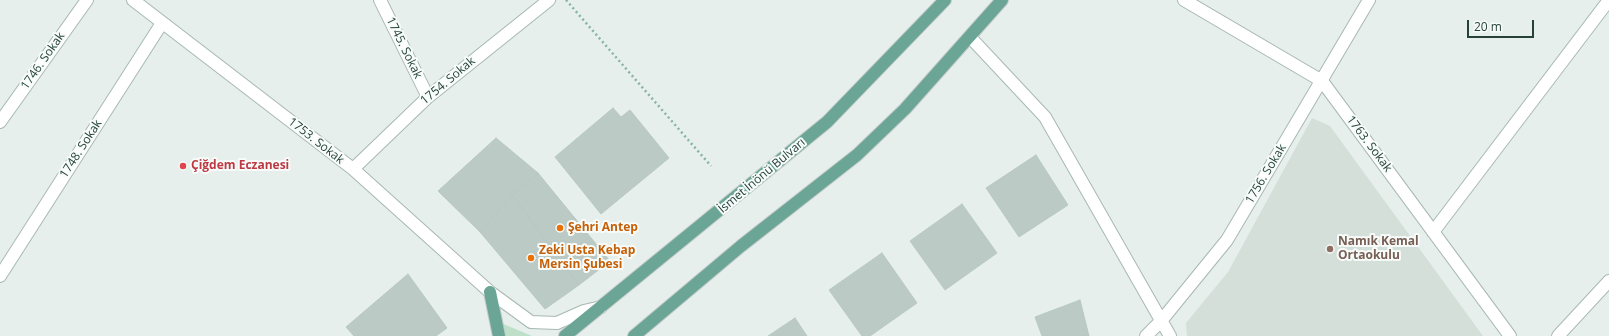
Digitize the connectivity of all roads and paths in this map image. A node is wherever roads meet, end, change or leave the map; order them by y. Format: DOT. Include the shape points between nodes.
graph roads {
  1 [pos="87,0"];
  2 [pos="133,0"];
  3 [pos="380,0"];
  4 [pos="549,0"];
  5 [pos="566,0"];
  6 [pos="945,0"];
  7 [pos="1002,0"];
  8 [pos="1184,0"];
  9 [pos="1369,0"];
  10 [pos="1609,0"];
  11 [pos="162,23"];
  12 [pos="970,37"];
  13 [pos="1322,81"];
  14 [pos="428,97"];
  15 [pos="0,122"];
  16 [pos="711,166"];
  17 [pos="353,169"];
  18 [pos="1433,232"];
  19 [pos="0,276"];
  20 [pos="1609,282"];
  21 [pos="490,292"];
  22 [pos="602,307"];
  23 [pos="654,320"];
  24 [pos="1161,321"];
  25 [pos="499,336"];
  26 [pos="566,336"];
  27 [pos="634,336"];
  28 [pos="643,336"];
  29 [pos="1146,336"];
  30 [pos="1170,336"];
  31 [pos="1510,336"];
  32 [pos="1558,336"];
  1 -- 15 [label="street, 1746. Sokak"];
  2 -- 11 [label="street, 1753. Sokak"];
  3 -- 14 [label="street, 1745. Sokak"];
  4 -- 14 [label="street, 1754. Sokak"];
  5 -- 16 [label="path"];
  6 -- 22 [label="main road, İsmet İnönü Bulvarı" via="827,122"];
  7 -- 12 [label="main road"];
  8 -- 13 [label="street, 1763. Sokak"];
  9 -- 13 [label="street, 1756. Sokak"];
  10 -- 18 [label="street"];
  11 -- 17 [label="street, 1753. Sokak"];
  11 -- 19 [label="street, 1748. Sokak"];
  12 -- 23 [label="main road" via="905,109 857,155 741,246"];
  12 -- 24 [label="street" via="1045,117"];
  13 -- 18 [label="street, 1763. Sokak"];
  13 -- 24 [label="street, 1756. Sokak" via="1227,240"];
  14 -- 17 [label="street, 1754. Sokak"];
  17 -- 21 [label="street, 1753. Sokak"];
  18 -- 31 [label="street, 1763. Sokak"];
  20 -- 32 [label="street"];
  21 -- 22 [label="street, 1753. Sokak" via="531,322 557,323 584,311"];
  21 -- 25 [label="main road"];
  22 -- 26 [label="main road, İsmet İnönü Bulvarı"];
  23 -- 27 [label="main road"];
  23 -- 28 [label="main road"];
  24 -- 29 [label="street, 1756. Sokak"];
  24 -- 30 [label="street"];
}
